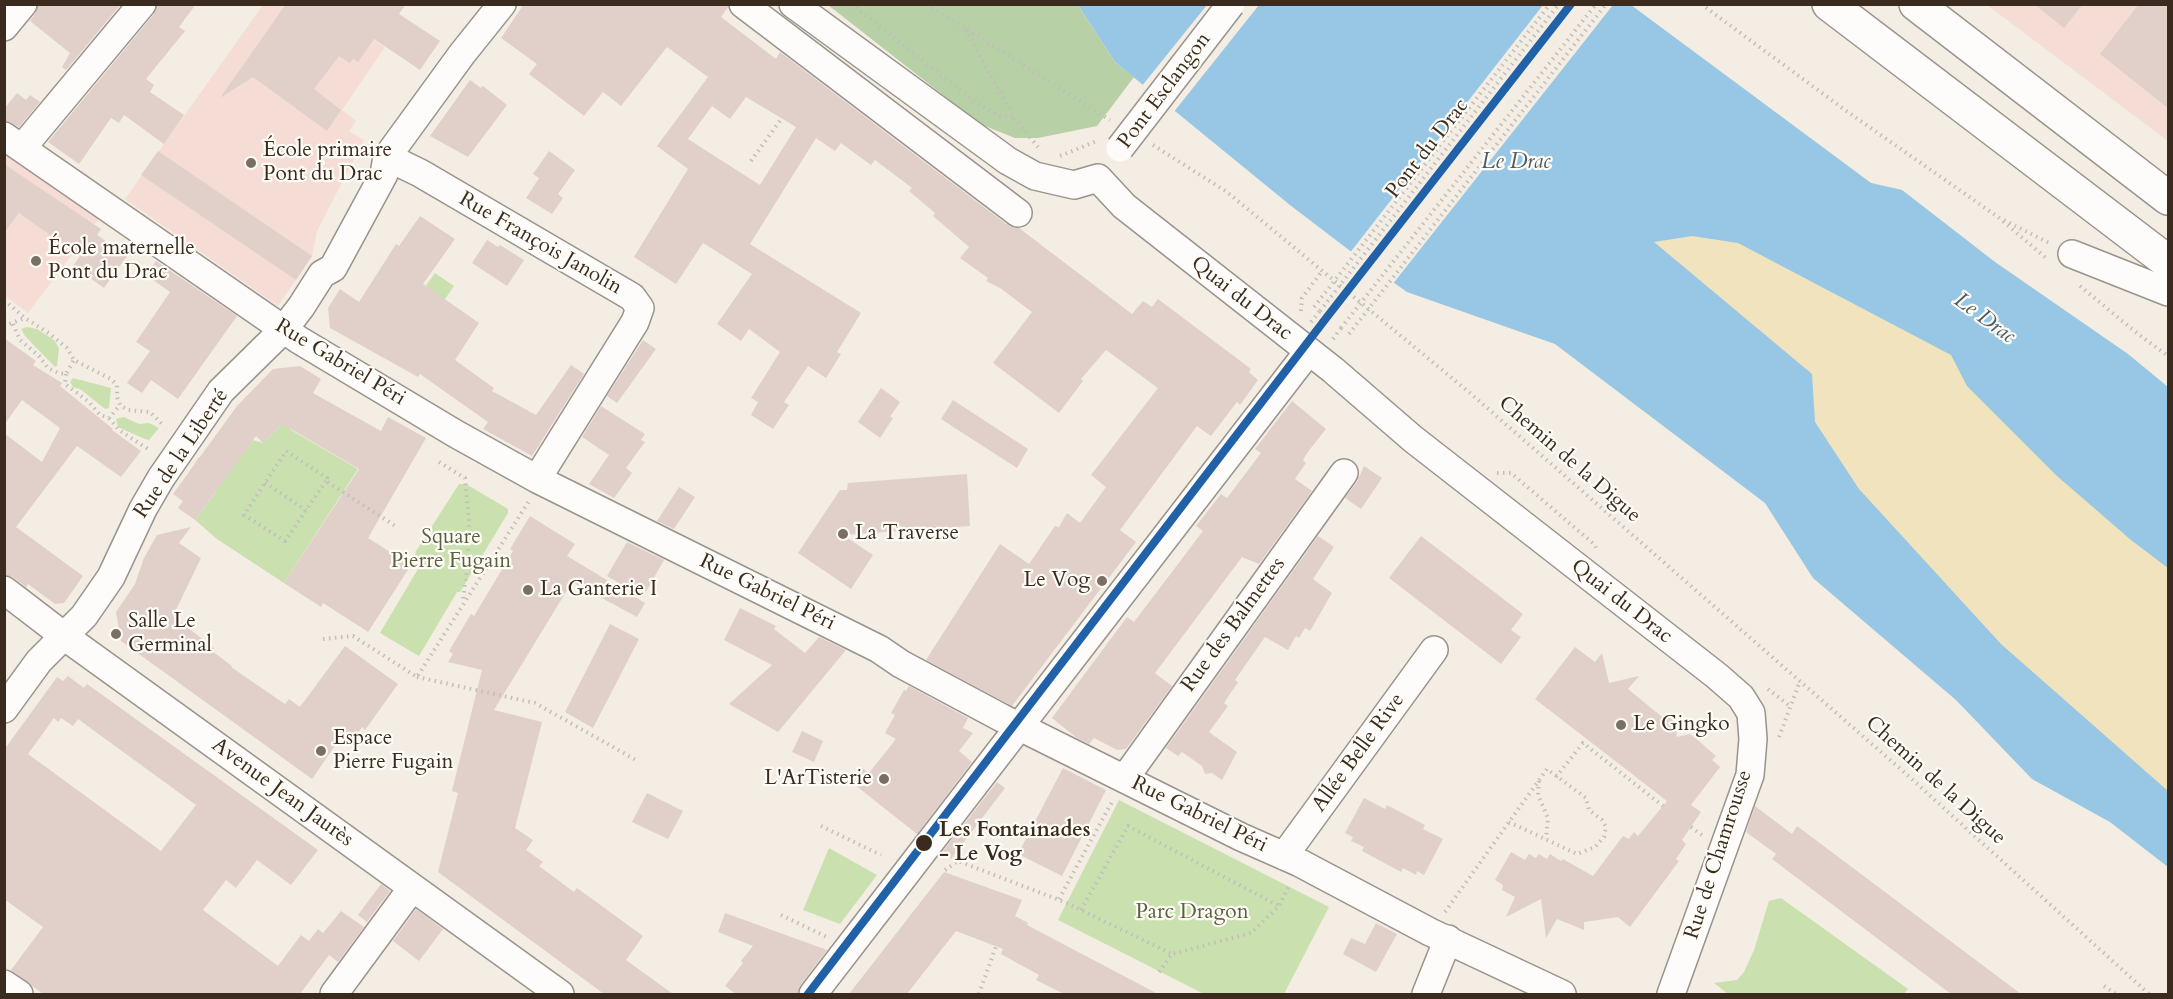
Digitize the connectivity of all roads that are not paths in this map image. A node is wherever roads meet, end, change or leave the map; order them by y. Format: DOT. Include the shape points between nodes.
graph roads {
  1 [pos="23,4"];
  2 [pos="142,4"];
  3 [pos="492,4"];
  4 [pos="502,4"];
  5 [pos="743,4"];
  6 [pos="794,4"];
  7 [pos="1231,4"];
  8 [pos="1829,4"];
  9 [pos="1916,4"];
  10 [pos="4,27"];
  11 [pos="462,54"];
  12 [pos="13,142"];
  13 [pos="387,157"];
  14 [pos="1098,177"];
  15 [pos="2169,198"];
  16 [pos="1018,213"];
  17 [pos="2061,258"];
  18 [pos="2169,262"];
  19 [pos="2169,292"];
  20 [pos="284,329"];
  21 [pos="1308,352"];
  22 [pos="1344,473"];
  23 [pos="542,482"];
  24 [pos="4,590"];
  25 [pos="64,636"];
  26 [pos="1434,650"];
  27 [pos="4,709"];
  28 [pos="1751,713"];
  29 [pos="1019,726"];
  30 [pos="1125,778"];
  31 [pos="1292,860"];
  32 [pos="412,888"];
  33 [pos="1439,935"];
  34 [pos="4,984"];
  35 [pos="19,994"];
  36 [pos="334,994"];
  37 [pos="560,994"];
  38 [pos="813,994"];
  39 [pos="1426,994"];
  40 [pos="1562,994"];
  41 [pos="1671,994"];
  1 -- 10 [label="street"];
  2 -- 12 [label="street"];
  3 -- 11 [label="street, Rue de la Liberté"];
  4 -- 11 [label="street, Rue de la Liberté"];
  5 -- 16 [label="street"];
  6 -- 14 [label="street" via="1008,161 1035,176 1074,185"];
  7 -- 14 [label="street, Pont Esclangon, bridge" via="1121,137"];
  8 -- 18 [label="highway"];
  9 -- 15 [label="highway"];
  11 -- 13 [label="street, Rue de la Liberté"];
  12 -- 20 [label="street, Rue Gabriel Péri"];
  13 -- 20 [label="street, Rue de la Liberté" via="384,174 333,268 322,274"];
  13 -- 23 [label="street, Rue François Janolin" via="632,297 640,308"];
  14 -- 21 [label="street, Quai du Drac" via="1124,206"];
  17 -- 19 [label="street"];
  20 -- 23 [label="street, Rue Gabriel Péri"];
  20 -- 25 [label="street, Rue de la Liberté" via="221,391 161,478 111,577 84,616"];
  21 -- 28 [label="street, Quai du Drac" via="1717,676 1741,697"];
  21 -- 29 [label="street"];
  22 -- 30 [label="street, Rue des Balmettes"];
  23 -- 29 [label="street, Rue Gabriel Péri" via="879,649"];
  24 -- 25 [label="street, Avenue Jean Jaurès"];
  25 -- 27 [label="street, Rue de la Liberté" via="39,661"];
  25 -- 32 [label="street, Avenue Jean Jaurès"];
  26 -- 31 [label="street, Allée Belle Rive"];
  28 -- 41 [label="street, Rue de Chamrousse" via="1749,776"];
  29 -- 30 [label="street, Rue Gabriel Péri"];
  29 -- 38 [label="street"];
  30 -- 31 [label="street, Rue Gabriel Péri"];
  31 -- 33 [label="street, Rue Gabriel Péri"];
  32 -- 36 [label="street"];
  32 -- 37 [label="street, Avenue Jean Jaurès"];
  33 -- 39 [label="street"];
  33 -- 40 [label="street, Rue Gabriel Péri"];
  34 -- 35 [label="street"];
}
